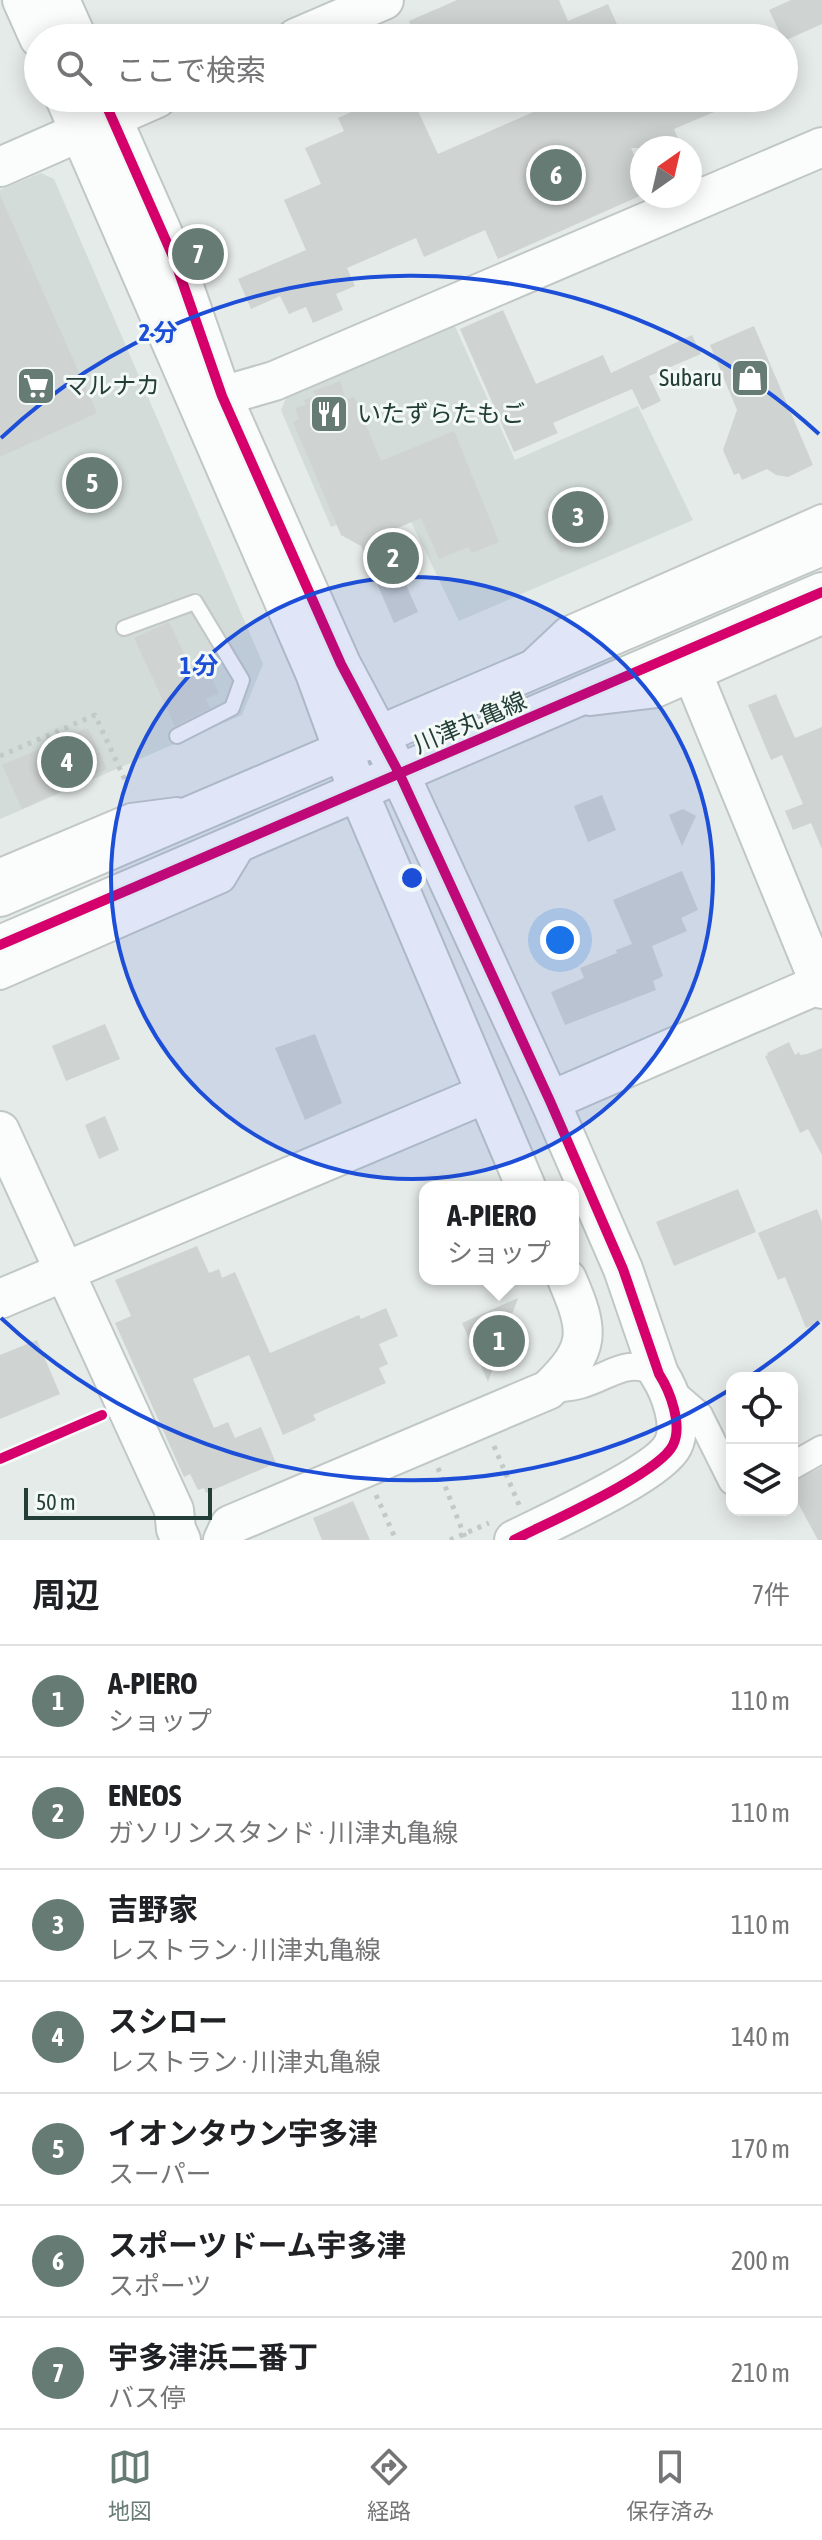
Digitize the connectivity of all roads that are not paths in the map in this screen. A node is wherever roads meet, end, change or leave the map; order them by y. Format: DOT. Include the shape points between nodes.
graph roads {
  1 [pos="22,0"];
  2 [pos="60,0"];
  3 [pos="384,0"];
  4 [pos="33,24"];
  5 [pos="71,24"];
  6 [pos="328,24"];
  7 [pos="88,112"];
  8 [pos="90,112"];
  9 [pos="822,147"];
  10 [pos="0,167"];
  11 [pos="211,403"];
  12 [pos="822,518"];
  13 [pos="822,546"];
  14 [pos="822,592"];
  15 [pos="822,621"];
  16 [pos="124,628"];
  17 [pos="694,677"];
  18 [pos="516,679"];
  19 [pos="560,706"];
  20 [pos="177,736"];
  21 [pos="380,737"];
  22 [pos="342,750"];
  23 [pos="400,775"];
  24 [pos="358,791"];
  25 [pos="210,806"];
  26 [pos="245,841"];
  27 [pos="0,872"];
  28 [pos="0,897"];
  29 [pos="0,945"];
  30 [pos="0,976"];
  31 [pos="821,985"];
  32 [pos="485,1094"];
  33 [pos="550,1101"];
  34 [pos="0,1131"];
  35 [pos="523,1181"];
  36 [pos="65,1272"];
  37 [pos="569,1285"];
  38 [pos="0,1299"];
  39 [pos="664,1382"];
  40 [pos="548,1390"];
  41 [pos="822,1449"];
  42 [pos="798,1463"];
  43 [pos="726,1469"];
  44 [pos="509,1524"];
  45 [pos="177,1525"];
  46 [pos="226,1532"];
  1 -- 4 [label="street"];
  2 -- 5 [label="street"];
  3 -- 6 [label="street"];
  7 -- 10 [label="street"];
  8 -- 11 [label="street"];
  9 -- 11 [label="street" via="274,381"];
  11 -- 21 [label="street"];
  11 -- 22 [label="street"];
  12 -- 18 [label="street" via="566,631"];
  13 -- 18 [label="street, 川津丸亀線"];
  14 -- 19 [label="street, 川津丸亀線"];
  15 -- 17 [label="street"];
  16 -- 20 [label="lane" via="195,602 242,680 232,708"];
  17 -- 19 [label="street" via="656,694"];
  17 -- 31 [label="street"];
  18 -- 21 [label="street, 川津丸亀線"];
  19 -- 23 [label="street, 川津丸亀線"];
  21 -- 22 [label="street, 川津丸亀線"];
  21 -- 23 [label="street"];
  22 -- 24 [label="street"];
  22 -- 25 [label="street, 川津丸亀線"];
  23 -- 24 [label="street, 川津丸亀線"];
  23 -- 33 [label="street"];
  24 -- 26 [label="street, 川津丸亀線"];
  24 -- 32 [label="street"];
  25 -- 27 [label="street" via="131,817"];
  25 -- 28 [label="street, 川津丸亀線"];
  26 -- 29 [label="street, 川津丸亀線"];
  26 -- 30 [label="street" via="222,879"];
  31 -- 33 [label="street"];
  32 -- 35 [label="street"];
  32 -- 36 [label="street"];
  33 -- 39 [label="street" via="623,1269"];
  34 -- 36 [label="street"];
  36 -- 38 [label="street"];
  36 -- 45 [label="street"];
  37 -- 40 [label="street" via="584,1337 577,1357"];
  39 -- 40 [label="street" via="644,1366 626,1366 579,1385"];
  39 -- 43 [label="street" via="699,1415"];
  39 -- 44 [label="street" via="675,1424 675,1442 666,1456 639,1474"];
  40 -- 46 [label="street"];
  41 -- 42 [label="street"];
  45 -- 46 [label="street" via="198,1520"];
}
